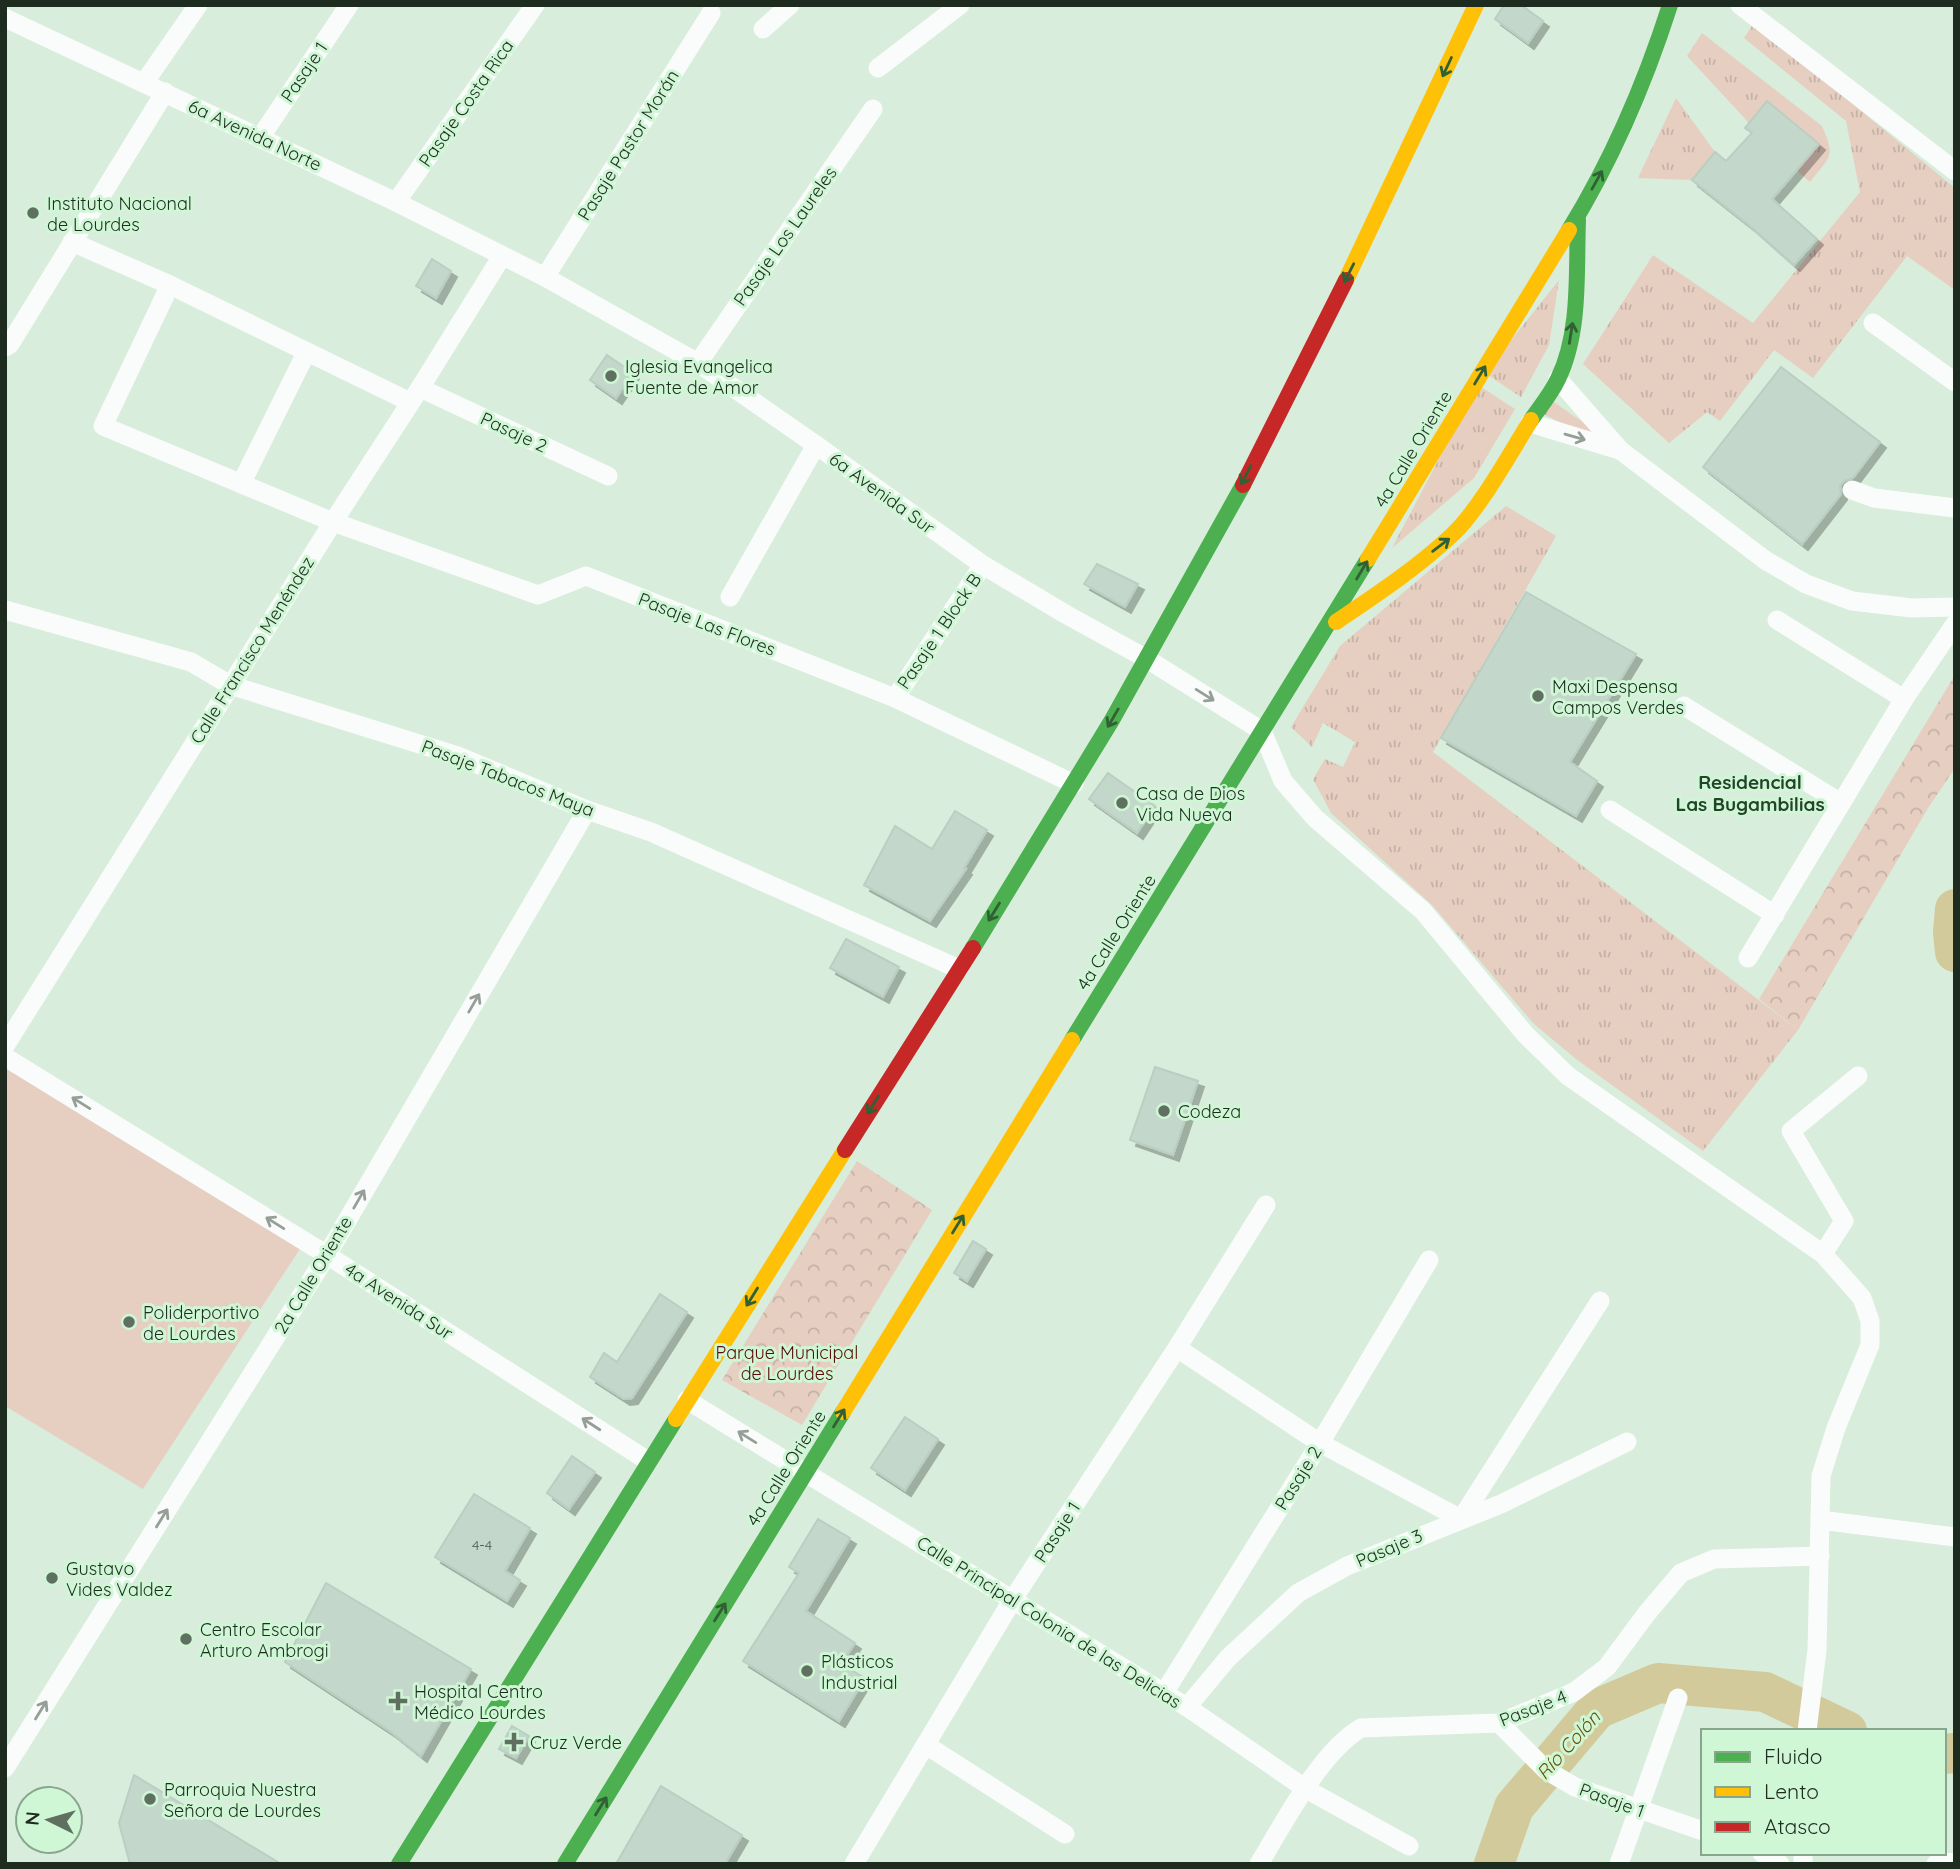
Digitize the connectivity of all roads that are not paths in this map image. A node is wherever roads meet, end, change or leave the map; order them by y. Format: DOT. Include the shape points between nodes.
graph roads {
  1 [pos="198,5"];
  2 [pos="349,5"];
  3 [pos="535,5"];
  4 [pos="790,5"];
  5 [pos="960,5"];
  6 [pos="1476,5"];
  7 [pos="1670,5"];
  8 [pos="1740,5"];
  9 [pos="711,13"];
  10 [pos="5,19"];
  11 [pos="763,29"];
  12 [pos="878,68"];
  13 [pos="144,83"];
  14 [pos="164,92"];
  15 [pos="873,109"];
  16 [pos="260,138"];
  17 [pos="1955,171"];
  18 [pos="396,202"];
  19 [pos="1578,215"];
  20 [pos="72,242"];
  21 [pos="502,256"];
  22 [pos="545,277"];
  23 [pos="170,285"];
  24 [pos="1873,323"];
  25 [pos="5,347"];
  26 [pos="306,353"];
  27 [pos="698,363"];
  28 [pos="1558,379"];
  29 [pos="1955,383"];
  30 [pos="415,396"];
  31 [pos="1530,423"];
  32 [pos="816,444"];
  33 [pos="1620,450"];
  34 [pos="608,476"];
  35 [pos="241,484"];
  36 [pos="1852,490"];
  37 [pos="1955,508"];
  38 [pos="332,522"];
  39 [pos="983,565"];
  40 [pos="730,597"];
  41 [pos="1955,607"];
  42 [pos="5,610"];
  43 [pos="1777,620"];
  44 [pos="1955,624"];
  45 [pos="1326,628"];
  46 [pos="1147,659"];
  47 [pos="230,685"];
  48 [pos="895,698"];
  49 [pos="1904,699"];
  50 [pos="1684,706"];
  51 [pos="1262,731"];
  52 [pos="1074,785"];
  53 [pos="1841,803"];
  54 [pos="587,810"];
  55 [pos="1610,810"];
  56 [pos="1775,915"];
  57 [pos="1748,958"];
  58 [pos="959,969"];
  59 [pos="5,1046"];
  60 [pos="5,1057"];
  61 [pos="1858,1076"];
  62 [pos="1266,1205"];
  63 [pos="1824,1254"];
  64 [pos="327,1255"];
  65 [pos="1429,1260"];
  66 [pos="1600,1301"];
  67 [pos="1177,1348"];
  68 [pos="687,1400"];
  69 [pos="1627,1442"];
  70 [pos="1320,1443"];
  71 [pos="648,1461"];
  72 [pos="805,1474"];
  73 [pos="1461,1519"];
  74 [pos="1820,1520"];
  75 [pos="1955,1537"];
  76 [pos="1820,1556"];
  77 [pos="1013,1599"];
  78 [pos="1164,1693"];
  79 [pos="1678,1698"];
  80 [pos="1187,1707"];
  81 [pos="1499,1723"];
  82 [pos="1807,1729"];
  83 [pos="926,1745"];
  84 [pos="5,1768"];
  85 [pos="1306,1789"];
  86 [pos="1639,1810"];
  87 [pos="1701,1830"];
  88 [pos="1065,1834"];
  89 [pos="1409,1846"];
  90 [pos="1955,1862"];
  91 [pos="399,1864"];
  92 [pos="565,1864"];
  93 [pos="854,1864"];
  94 [pos="1259,1864"];
  95 [pos="1619,1864"];
  96 [pos="1936,1864"];
  1 -- 13 [label="street"];
  2 -- 16 [label="street, Pasaje 1"];
  3 -- 18 [label="street, Pasaje Costa Rica"];
  4 -- 11 [label="street"];
  5 -- 12 [label="street"];
  6 -- 46 [label="highway, one-way" via="1387,199"];
  19 -- 7 [label="highway, 4a Calle Oriente, one-way" via="1635,105"];
  8 -- 17 [label="street"];
  9 -- 22 [label="street, Pasaje Pastor Morán"];
  10 -- 13 [label="street, 6a Avenida Norte"];
  13 -- 14 [label="street, 6a Avenida Norte"];
  14 -- 16 [label="street, 6a Avenida Norte"];
  14 -- 20 [label="street"];
  15 -- 27 [label="street, Pasaje Los Laureles"];
  16 -- 18 [label="street, 6a Avenida Norte"];
  18 -- 21 [label="street, 6a Avenida Norte"];
  28 -- 19 [label="highway, one-way" via="1574,313"];
  45 -- 19 [label="highway, 4a Calle Oriente, one-way"];
  20 -- 23 [label="street, Pasaje 2"];
  20 -- 25 [label="street"];
  21 -- 22 [label="street, 6a Avenida Sur"];
  21 -- 30 [label="street, Calle Francisco Menéndez"];
  22 -- 27 [label="street, 6a Avenida Sur"];
  23 -- 26 [label="street, Pasaje 2"];
  23 -- 35 [label="street, Pasaje Las Flores" via="103,426"];
  24 -- 29 [label="street"];
  26 -- 30 [label="street, Pasaje 2"];
  26 -- 35 [label="street"];
  27 -- 32 [label="street, 6a Avenida Sur"];
  28 -- 31 [label="highway"];
  28 -- 33 [label="street"];
  30 -- 34 [label="street, Pasaje 2"];
  30 -- 38 [label="street, Calle Francisco Menéndez"];
  31 -- 33 [label="street, one-way"];
  45 -- 31 [label="highway, one-way" via="1454,534"];
  32 -- 39 [label="street, 6a Avenida Sur"];
  32 -- 40 [label="street"];
  33 -- 41 [label="street" via="1765,559 1806,584 1852,601"];
  35 -- 38 [label="street, Pasaje Las Flores"];
  36 -- 37 [label="street" via="1874,498"];
  38 -- 47 [label="street, Calle Francisco Menéndez"];
  38 -- 48 [label="street, Pasaje Las Flores" via="538,596 586,576"];
  39 -- 46 [label="street, 6a Avenida Sur"];
  39 -- 48 [label="street, Pasaje 1 Block B"];
  42 -- 47 [label="street, Pasaje Tabacos Maya" via="191,662"];
  43 -- 49 [label="street"];
  44 -- 49 [label="street"];
  45 -- 51 [label="highway, 4a Calle Oriente"];
  46 -- 51 [label="street, 6a Avenida Sur, one-way"];
  46 -- 52 [label="highway, one-way"];
  47 -- 54 [label="street, Pasaje Tabacos Maya" via="458,756"];
  47 -- 59 [label="street, Calle Francisco Menéndez"];
  48 -- 52 [label="street, Pasaje Las Flores"];
  49 -- 53 [label="street"];
  50 -- 53 [label="street"];
  51 -- 63 [label="street" via="1283,781 1315,818 1423,911 1525,1034 1568,1076"];
  72 -- 51 [label="highway, 4a Calle Oriente, one-way"];
  52 -- 58 [label="highway, one-way"];
  53 -- 56 [label="street"];
  54 -- 58 [label="street, Pasaje Tabacos Maya" via="651,832"];
  64 -- 54 [label="street, 2a Calle Oriente, one-way"];
  55 -- 56 [label="street"];
  56 -- 57 [label="street"];
  58 -- 68 [label="highway, one-way"];
  64 -- 60 [label="street, 4a Avenida Sur, one-way"];
  61 -- 63 [label="street" via="1791,1131 1844,1220"];
  62 -- 67 [label="street, Pasaje 1"];
  63 -- 74 [label="street" via="1862,1298 1870,1321 1870,1345 1821,1476"];
  71 -- 64 [label="street, 4a Avenida Sur, one-way"];
  84 -- 64 [label="street, 2a Calle Oriente, one-way"];
  65 -- 70 [label="street, Pasaje 2"];
  66 -- 73 [label="street"];
  67 -- 70 [label="street"];
  67 -- 77 [label="street, Pasaje 1"];
  68 -- 71 [label="highway"];
  72 -- 68 [label="street, Calle Principal Colonia de las Delicias, one-way"];
  69 -- 73 [label="street, Pasaje 3"];
  70 -- 73 [label="street"];
  70 -- 78 [label="street, Pasaje 2"];
  71 -- 91 [label="highway"];
  72 -- 77 [label="street, Calle Principal Colonia de las Delicias"];
  92 -- 72 [label="highway, 4a Calle Oriente, one-way"];
  73 -- 80 [label="street, Pasaje 3" via="1346,1566 1298,1593 1228,1658"];
  74 -- 75 [label="street"];
  74 -- 76 [label="street"];
  76 -- 81 [label="street, Pasaje 4" via="1714,1559 1681,1573 1607,1667 1574,1692"];
  76 -- 82 [label="street" via="1817,1650"];
  77 -- 78 [label="street, Calle Principal Colonia de las Delicias"];
  77 -- 83 [label="street, Pasaje 1"];
  78 -- 80 [label="street, Calle Principal Colonia de las Delicias"];
  79 -- 86 [label="street"];
  80 -- 85 [label="street, Calle Principal Colonia de las Delicias"];
  81 -- 85 [label="street, Pasaje 4" via="1361,1728 1345,1738"];
  81 -- 86 [label="street, Pasaje 1" via="1546,1770 1575,1787"];
  83 -- 88 [label="street"];
  83 -- 93 [label="street, Pasaje 1"];
  85 -- 89 [label="street, Calle Principal Colonia de las Delicias"];
  85 -- 94 [label="street, Pasaje 4"];
  86 -- 87 [label="street, Pasaje 1"];
  86 -- 95 [label="street"];
  90 -- 96 [label="street"];
}
